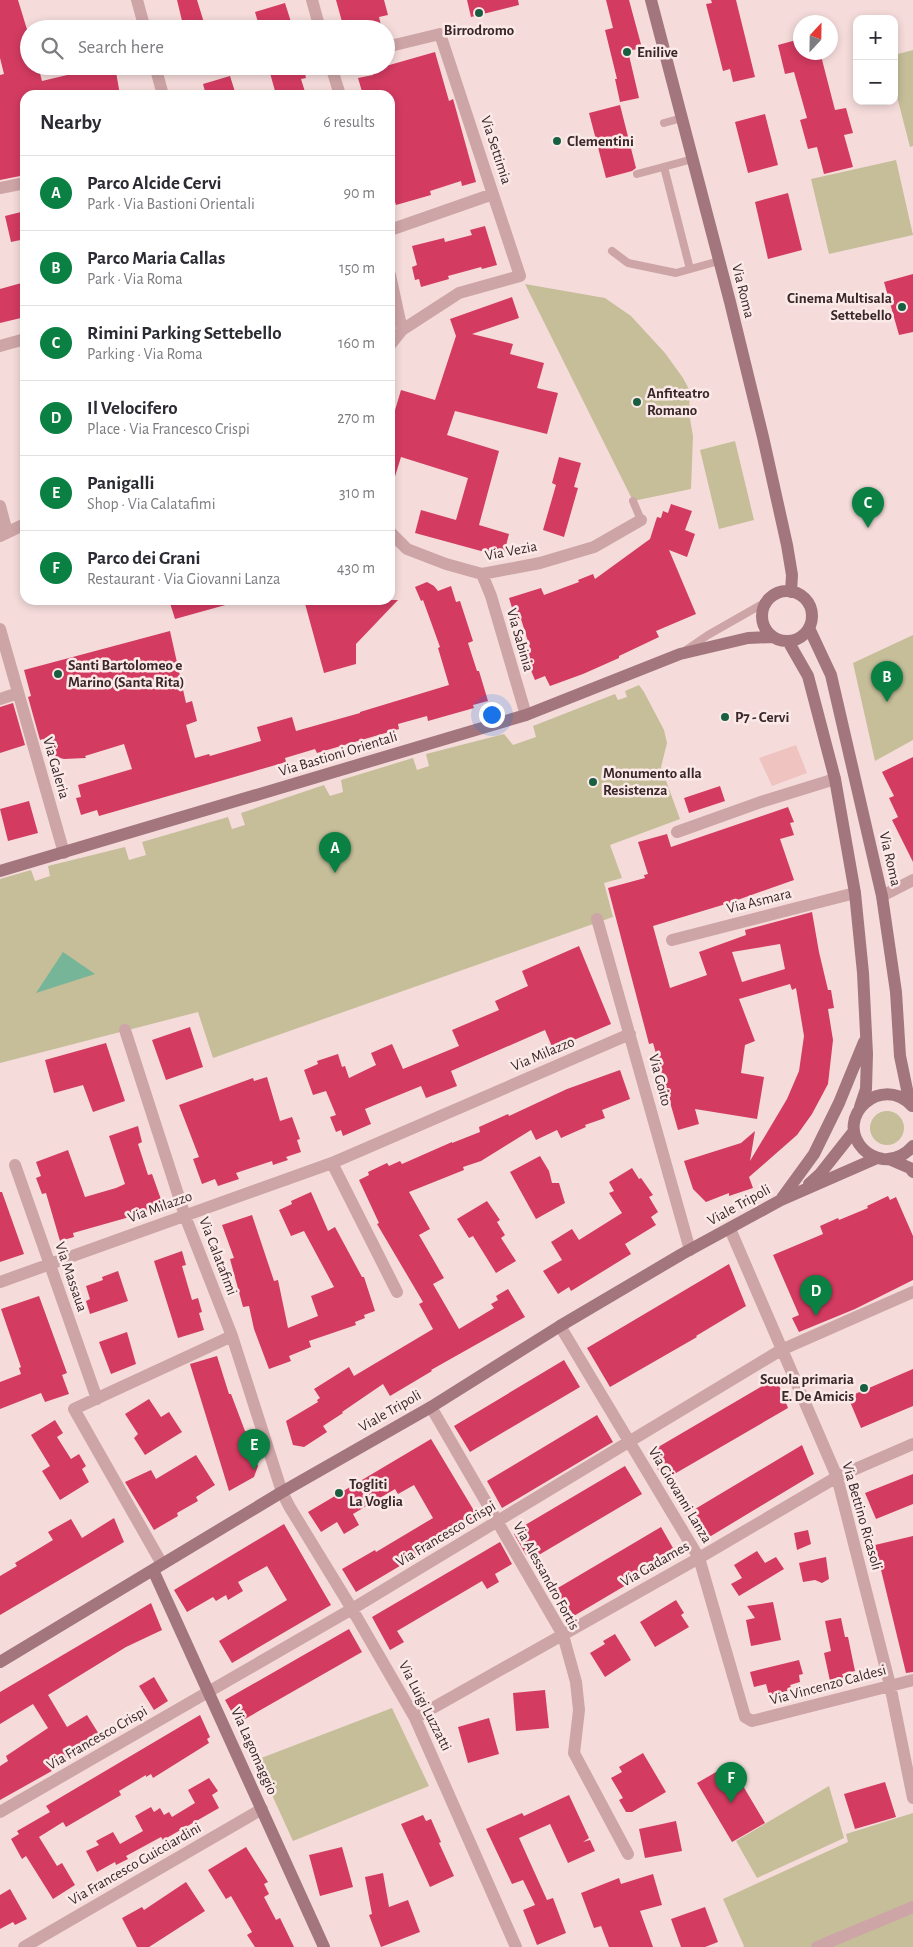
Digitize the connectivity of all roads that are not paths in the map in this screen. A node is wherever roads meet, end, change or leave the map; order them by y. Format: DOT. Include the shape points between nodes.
graph roads {
  1 [pos="137,0"];
  2 [pos="312,0"];
  3 [pos="651,0"];
  4 [pos="143,20"];
  5 [pos="318,20"];
  6 [pos="395,45"];
  7 [pos="157,75"];
  8 [pos="334,75"];
  9 [pos="162,90"];
  10 [pos="338,90"];
  11 [pos="682,118"];
  12 [pos="664,123"];
  13 [pos="692,159"];
  14 [pos="664,167"];
  15 [pos="637,174"];
  16 [pos="20,184"];
  17 [pos="0,188"];
  18 [pos="493,194"];
  19 [pos="395,228"];
  20 [pos="612,251"];
  21 [pos="719,261"];
  22 [pos="690,269"];
  23 [pos="395,298"];
  24 [pos="402,330"];
  25 [pos="395,339"];
  26 [pos="20,340"];
  27 [pos="0,346"];
  28 [pos="633,501"];
  29 [pos="0,506"];
  30 [pos="640,520"];
  31 [pos="20,526"];
  32 [pos="2,534"];
  33 [pos="395,537"];
  34 [pos="482,574"];
  35 [pos="791,592"];
  36 [pos="766,602"];
  37 [pos="809,628"];
  38 [pos="0,629"];
  39 [pos="773,637"];
  40 [pos="788,641"];
  41 [pos="680,654"];
  42 [pos="18,693"];
  43 [pos="0,699"];
  44 [pos="526,715"];
  45 [pos="835,779"];
  46 [pos="677,832"];
  47 [pos="64,853"];
  48 [pos="0,871"];
  49 [pos="913,880"];
  50 [pos="855,893"];
  51 [pos="882,896"];
  52 [pos="597,919"];
  53 [pos="672,940"];
  54 [pos="125,1030"];
  55 [pos="630,1034"];
  56 [pos="865,1040"];
  57 [pos="912,1106"];
  58 [pos="860,1107"];
  59 [pos="854,1132"];
  60 [pos="913,1146"];
  61 [pos="883,1159"];
  62 [pos="332,1163"];
  63 [pos="15,1165"];
  64 [pos="913,1172"];
  65 [pos="799,1192"];
  66 [pos="781,1200"];
  67 [pos="185,1216"];
  68 [pos="730,1228"];
  69 [pos="690,1250"];
  70 [pos="49,1264"];
  71 [pos="0,1282"];
  72 [pos="397,1292"];
  73 [pos="913,1292"];
  74 [pos="560,1326"];
  75 [pos="232,1336"];
  76 [pos="781,1350"];
  77 [pos="96,1399"];
  78 [pos="431,1407"];
  79 [pos="629,1442"];
  80 [pos="913,1444"];
  81 [pos="837,1477"];
  82 [pos="282,1492"];
  83 [pos="497,1523"];
  84 [pos="699,1558"];
  85 [pos="158,1567"];
  86 [pos="352,1609"];
  87 [pos="563,1635"];
  88 [pos="0,1662"];
  89 [pos="913,1680"];
  90 [pos="890,1685"];
  91 [pos="210,1693"];
  92 [pos="416,1718"];
  93 [pos="752,1721"];
  94 [pos="913,1798"];
  95 [pos="262,1809"];
  96 [pos="0,1812"];
  97 [pos="628,1854"];
  98 [pos="913,1906"];
  99 [pos="24,1947"];
  100 [pos="324,1947"];
  101 [pos="516,1947"];
  102 [pos="817,1947"];
  1 -- 4 [label="street"];
  2 -- 5 [label="street"];
  3 -- 11 [label="street, Via Roma"];
  6 -- 18 [label="street, Via Settimia" via="440,34"];
  7 -- 9 [label="street"];
  8 -- 10 [label="street"];
  11 -- 12 [label="lane"];
  11 -- 13 [label="street, Via Roma"];
  13 -- 14 [label="lane"];
  13 -- 21 [label="street, Via Roma"];
  14 -- 15 [label="lane"];
  14 -- 22 [label="lane"];
  16 -- 17 [label="street"];
  18 -- 19 [label="street"];
  18 -- 24 [label="street, Via Settimia" via="520,276 459,293"];
  20 -- 22 [label="lane" via="628,263 676,273"];
  21 -- 22 [label="lane"];
  21 -- 35 [label="street, Via Roma" via="787,545"];
  23 -- 24 [label="street"];
  24 -- 25 [label="street"];
  26 -- 27 [label="street"];
  28 -- 30 [label="lane"];
  29 -- 32 [label="street"];
  30 -- 34 [label="street, Via Vezia" via="594,547 540,563"];
  31 -- 32 [label="street"];
  33 -- 34 [label="street, Via Vezia" via="407,549"];
  34 -- 44 [label="street, Via Sabinia"];
  35 -- 36 [label="street" via="777,593"];
  35 -- 37 [label="street" via="804,598 809,605 812,614"];
  36 -- 39 [label="street" via="762,621"];
  36 -- 41 [label="lane, Via Bastioni Orientali"];
  37 -- 40 [label="street" via="800,638"];
  37 -- 51 [label="street, Via Roma" via="831,675"];
  38 -- 42 [label="street, Via Galeria"];
  39 -- 40 [label="street"];
  39 -- 41 [label="street, Via Bastioni Orientali" via="748,638"];
  40 -- 45 [label="street" via="808,676"];
  41 -- 44 [label="street, Via Bastioni Orientali"];
  42 -- 43 [label="street"];
  42 -- 47 [label="street, Via Galeria"];
  44 -- 47 [label="street, Via Bastioni Orientali"];
  45 -- 46 [label="street"];
  45 -- 50 [label="street"];
  47 -- 48 [label="street, Via Bastioni Orientali"];
  49 -- 51 [label="street"];
  50 -- 53 [label="street, Via Asmara"];
  50 -- 56 [label="street" via="863,973"];
  51 -- 57 [label="street, Via Roma" via="896,992 900,1056"];
  52 -- 55 [label="street, Via Goito"];
  54 -- 67 [label="street, Via Calatafimi"];
  55 -- 62 [label="street, Via Milazzo"];
  55 -- 69 [label="street, Via Goito"];
  56 -- 58 [label="street" via="866,1089"];
  56 -- 66 [label="street" via="814,1154"];
  57 -- 58 [label="street" via="904,1099 889,1094 873,1097"];
  58 -- 59 [label="street"];
  59 -- 61 [label="street" via="864,1151"];
  59 -- 65 [label="street, Viale Tripoli" via="820,1174"];
  60 -- 61 [label="street, Viale Tripoli" via="903,1155"];
  61 -- 64 [label="street"];
  61 -- 65 [label="street, Viale Tripoli"];
  62 -- 67 [label="street, Via Milazzo"];
  62 -- 72 [label="street"];
  63 -- 70 [label="street, Via Massaua"];
  65 -- 66 [label="street, Viale Tripoli"];
  66 -- 68 [label="street, Viale Tripoli"];
  67 -- 70 [label="street, Via Milazzo"];
  67 -- 75 [label="street, Via Calatafimi"];
  68 -- 69 [label="street, Viale Tripoli"];
  68 -- 76 [label="street, Via Bettino Ricasoli"];
  69 -- 74 [label="street, Viale Tripoli"];
  70 -- 71 [label="street, Via Milazzo"];
  70 -- 77 [label="street, Via Massaua"];
  73 -- 76 [label="street, Via Francesco Crispi"];
  74 -- 78 [label="street, Viale Tripoli"];
  74 -- 79 [label="street, Via Giovanni Lanza"];
  75 -- 77 [label="street"];
  75 -- 82 [label="street, Via Calatafimi"];
  76 -- 79 [label="street, Via Francesco Crispi"];
  76 -- 81 [label="street, Via Bettino Ricasoli"];
  77 -- 85 [label="street" via="74,1408"];
  78 -- 82 [label="street, Viale Tripoli"];
  78 -- 83 [label="street, Via Alessandro Fortis"];
  79 -- 83 [label="street, Via Francesco Crispi"];
  79 -- 84 [label="street, Via Giovanni Lanza"];
  80 -- 81 [label="street, Via Gadames"];
  81 -- 84 [label="street, Via Gadames"];
  81 -- 90 [label="street, Via Bettino Ricasoli"];
  82 -- 85 [label="street, Viale Tripoli"];
  82 -- 86 [label="street, Via Luigi Luzzatti"];
  83 -- 86 [label="street, Via Francesco Crispi"];
  83 -- 87 [label="street, Via Alessandro Fortis"];
  84 -- 87 [label="street, Via Gadames"];
  84 -- 93 [label="street, Via Giovanni Lanza" via="745,1717"];
  85 -- 88 [label="street, Viale Tripoli"];
  85 -- 91 [label="street, Via Lagomaggio"];
  86 -- 91 [label="street, Via Francesco Crispi"];
  86 -- 92 [label="street, Via Luigi Luzzatti"];
  87 -- 92 [label="street, Via Gadames"];
  87 -- 97 [label="street, Via Alessandro Fortis" via="576,1682 579,1710 574,1753"];
  89 -- 90 [label="street, Via Vincenzo Caldesi"];
  90 -- 93 [label="street, Via Vincenzo Caldesi"];
  90 -- 94 [label="street, Via Bettino Ricasoli"];
  91 -- 95 [label="street, Via Lagomaggio"];
  91 -- 96 [label="street, Via Francesco Crispi"];
  92 -- 101 [label="street, Via Luigi Luzzatti"];
  95 -- 99 [label="street, Via Francesco Guicciardini"];
  95 -- 100 [label="street, Via Lagomaggio"];
  98 -- 102 [label="street"];
}
